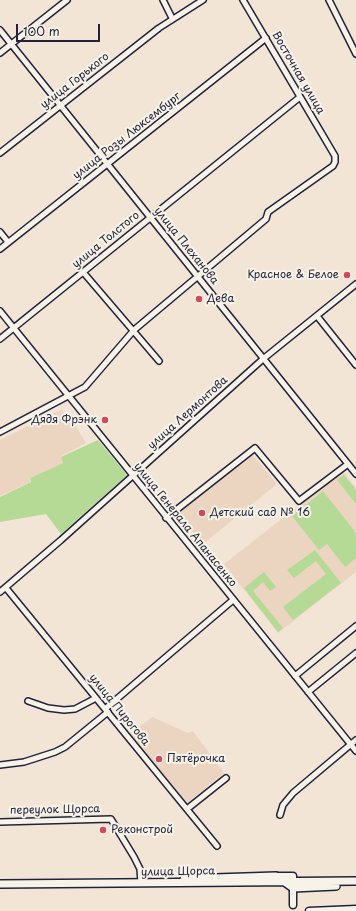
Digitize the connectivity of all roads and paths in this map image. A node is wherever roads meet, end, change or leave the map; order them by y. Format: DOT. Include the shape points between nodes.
graph roads {
  1 [pos="67,0"];
  2 [pos="163,0"];
  3 [pos="203,0"];
  4 [pos="243,0"];
  5 [pos="329,0"];
  6 [pos="172,18"];
  7 [pos="0,30"];
  8 [pos="266,38"];
  9 [pos="11,44"];
  10 [pos="0,53"];
  11 [pos="356,54"];
  12 [pos="300,96"];
  13 [pos="60,105"];
  14 [pos="0,153"];
  15 [pos="107,164"];
  16 [pos="150,218"];
  17 [pos="0,232"];
  18 [pos="8,242"];
  19 [pos="0,249"];
  20 [pos="83,272"];
  21 [pos="198,277"];
  22 [pos="356,284"];
  23 [pos="0,311"];
  24 [pos="317,316"];
  25 [pos="14,328"];
  26 [pos="134,330"];
  27 [pos="0,339"];
  28 [pos="264,359"];
  29 [pos="159,361"];
  30 [pos="356,365"];
  31 [pos="68,396"];
  32 [pos="0,432"];
  33 [pos="348,464"];
  34 [pos="356,474"];
  35 [pos="133,477"];
  36 [pos="166,518"];
  37 [pos="6,588"];
  38 [pos="0,592"];
  39 [pos="233,600"];
  40 [pos="356,626"];
  41 [pos="356,653"];
  42 [pos="295,676"];
  43 [pos="308,692"];
  44 [pos="96,698"];
  45 [pos="28,701"];
  46 [pos="106,710"];
  47 [pos="356,740"];
  48 [pos="350,744"];
  49 [pos="356,751"];
  50 [pos="0,765"];
  51 [pos="226,778"];
  52 [pos="186,809"];
  53 [pos="280,815"];
  54 [pos="0,822"];
  55 [pos="217,846"];
  56 [pos="356,881"];
  57 [pos="162,883"];
  58 [pos="141,884"];
  59 [pos="291,884"];
  60 [pos="356,884"];
  61 [pos="0,885"];
  62 [pos="294,908"];
  63 [pos="356,909"];
  64 [pos="309,911"];
  1 -- 9 [label="street"];
  2 -- 6 [label="street"];
  3 -- 6 [label="street, улица Горького"];
  4 -- 8 [label="street, Восточная улица"];
  5 -- 11 [label="street"];
  6 -- 13 [label="street, улица Горького"];
  7 -- 9 [label="street, улица Плеханова"];
  8 -- 12 [label="street, Восточная улица"];
  8 -- 15 [label="street, улица Розы Люксембург"];
  9 -- 10 [label="street"];
  9 -- 13 [label="street, улица Плеханова"];
  12 -- 16 [label="street, улица Толстого"];
  12 -- 21 [label="street, Восточная улица" via="335,156 333,166 268,212 266,219"];
  13 -- 14 [label="street, улица Горького"];
  13 -- 15 [label="street, улица Плеханова"];
  15 -- 16 [label="street, улица Плеханова"];
  15 -- 18 [label="street, улица Розы Люксембург"];
  16 -- 20 [label="street, улица Толстого"];
  16 -- 21 [label="street, улица Плеханова"];
  17 -- 18 [label="street"];
  18 -- 19 [label="street, улица Розы Люксембург"];
  20 -- 25 [label="street, улица Толстого"];
  20 -- 26 [label="street"];
  21 -- 26 [label="street"];
  21 -- 28 [label="street, улица Плеханова"];
  22 -- 24 [label="street, улица Лермонтова"];
  23 -- 25 [label="street, улица Генерала Апанасенко"];
  24 -- 28 [label="street, улица Лермонтова"];
  24 -- 30 [label="street"];
  25 -- 27 [label="street, улица Толстого"];
  25 -- 31 [label="street, улица Генерала Апанасенко"];
  26 -- 29 [label="street"];
  26 -- 31 [label="street" via="85,386"];
  28 -- 33 [label="street, улица Плеханова"];
  28 -- 35 [label="street, улица Лермонтова"];
  31 -- 32 [label="street"];
  31 -- 35 [label="street, улица Генерала Апанасенко"];
  33 -- 34 [label="street, улица Плеханова"];
  33 -- 36 [label="street" via="299,501 255,448"];
  35 -- 36 [label="street, улица Генерала Апанасенко"];
  35 -- 37 [label="street, улица Лермонтова"];
  36 -- 39 [label="street, улица Генерала Апанасенко"];
  37 -- 38 [label="street, улица Лермонтова"];
  37 -- 44 [label="street, улица Пирогова"];
  39 -- 42 [label="street, улица Генерала Апанасенко"];
  39 -- 46 [label="street"];
  40 -- 42 [label="street"];
  41 -- 43 [label="street"];
  42 -- 43 [label="street, улица Генерала Апанасенко"];
  43 -- 48 [label="street, улица Генерала Апанасенко"];
  44 -- 45 [label="street" via="75,709 64,710"];
  44 -- 46 [label="street, улица Пирогова"];
  46 -- 50 [label="street" via="65,747 24,762"];
  46 -- 52 [label="street, улица Пирогова"];
  47 -- 48 [label="street"];
  48 -- 49 [label="street, улица Генерала Апанасенко"];
  48 -- 53 [label="street" via="289,797"];
  51 -- 52 [label="street"];
  52 -- 55 [label="street, улица Пирогова"];
  54 -- 58 [label="street, переулок Щорса" via="112,819 140,869"];
  56 -- 59 [label="main road, улица Щорса"];
  57 -- 58 [label="main road, улица Щорса"];
  57 -- 59 [label="main road, улица Щорса"];
  57 -- 59 [label="main road" via="188,878 276,876"];
  58 -- 61 [label="main road, улица Щорса"];
  59 -- 60 [label="main road"];
  59 -- 62 [label="street"];
  63 -- 64 [label="street"];
}
